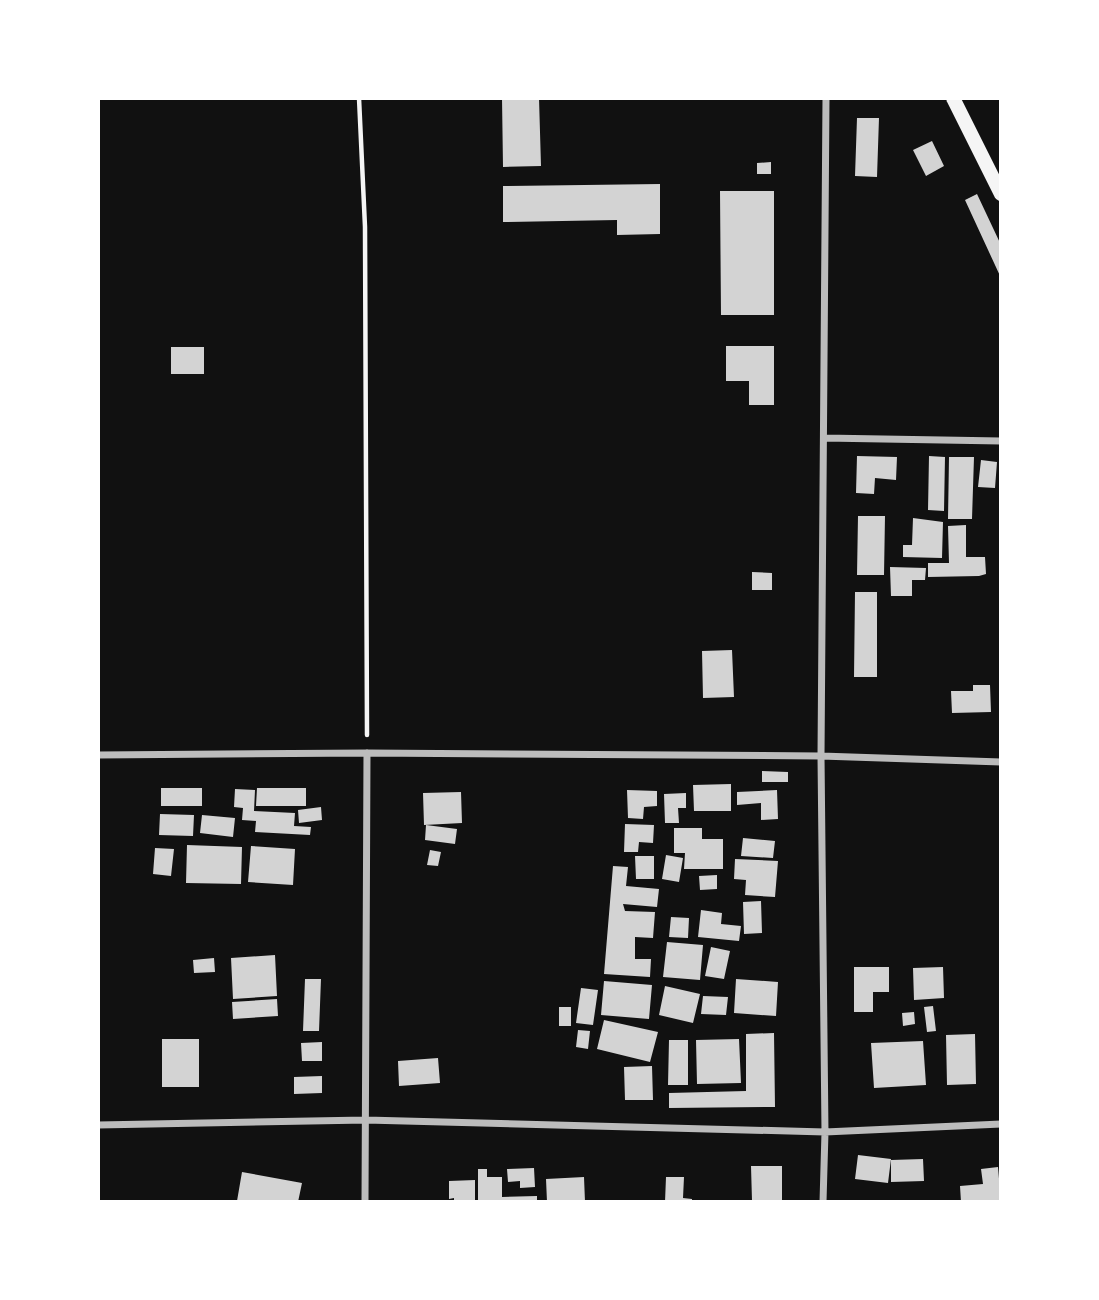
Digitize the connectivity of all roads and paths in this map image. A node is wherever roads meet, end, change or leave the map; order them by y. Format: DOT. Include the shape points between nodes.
graph roads {
  1 [pos="359,98"];
  2 [pos="826,98"];
  3 [pos="953,98"];
  4 [pos="1001,194"];
  5 [pos="824,438"];
  6 [pos="1001,440"];
  7 [pos="367,753"];
  8 [pos="98,755"];
  9 [pos="821,757"];
  10 [pos="1001,762"];
  11 [pos="366,1120"];
  12 [pos="1001,1124"];
  13 [pos="98,1125"];
  14 [pos="825,1132"];
  15 [pos="366,1202"];
  16 [pos="823,1202"];
  1 -- 7 [label="path" via="365,227"];
  2 -- 5 [label="street"];
  3 -- 4 [label="main road"];
  5 -- 6 [label="street"];
  5 -- 9 [label="street"];
  7 -- 8 [label="street"];
  7 -- 9 [label="street"];
  7 -- 11 [label="street"];
  9 -- 10 [label="street"];
  9 -- 14 [label="street"];
  11 -- 13 [label="street"];
  11 -- 14 [label="street"];
  11 -- 15 [label="street"];
  12 -- 14 [label="street"];
  14 -- 16 [label="street"];
}
